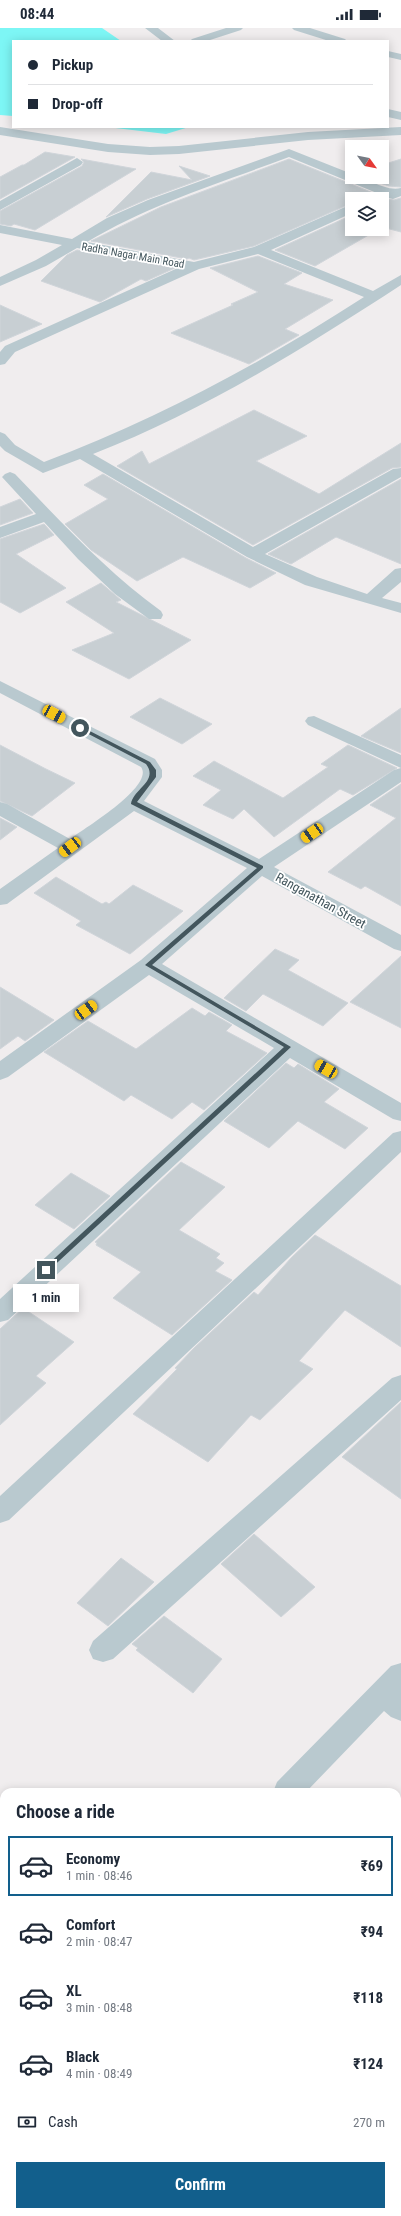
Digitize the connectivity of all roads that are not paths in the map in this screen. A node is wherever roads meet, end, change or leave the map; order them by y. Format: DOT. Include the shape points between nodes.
graph roads {
  1 [pos="151,28"];
  2 [pos="237,28"];
  3 [pos="298,28"];
  4 [pos="168,40"];
  5 [pos="199,40"];
  6 [pos="338,40"];
  7 [pos="389,54"];
  8 [pos="401,57"];
  9 [pos="389,112"];
  10 [pos="401,116"];
  11 [pos="0,131"];
  12 [pos="401,131"];
  13 [pos="293,138"];
  14 [pos="289,153"];
  15 [pos="77,162"];
  16 [pos="398,195"];
  17 [pos="0,206"];
  18 [pos="345,211"];
  19 [pos="0,229"];
  20 [pos="71,244"];
  21 [pos="259,250"];
  22 [pos="194,266"];
  23 [pos="401,279"];
  24 [pos="0,282"];
  25 [pos="375,297"];
  26 [pos="0,361"];
  27 [pos="0,437"];
  28 [pos="82,454"];
  29 [pos="43,468"];
  30 [pos="398,472"];
  31 [pos="5,478"];
  32 [pos="46,516"];
  33 [pos="0,533"];
  34 [pos="253,554"];
  35 [pos="401,573"];
  36 [pos="370,600"];
  37 [pos="401,608"];
  38 [pos="155,615"];
  39 [pos="0,686"];
  40 [pos="314,721"];
  41 [pos="401,762"];
  42 [pos="401,774"];
  43 [pos="133,803"];
  44 [pos="0,808"];
  45 [pos="70,847"];
  46 [pos="260,867"];
  47 [pos="0,898"];
  48 [pos="401,944"];
  49 [pos="148,965"];
  50 [pos="288,1047"];
  51 [pos="0,1072"];
  52 [pos="401,1113"];
  53 [pos="401,1139"];
  54 [pos="0,1313"];
  55 [pos="401,1385"];
  56 [pos="0,1512"];
  57 [pos="103,1650"];
  58 [pos="395,1692"];
  59 [pos="291,1788"];
  1 -- 4 [label="street"];
  2 -- 5 [label="street"];
  3 -- 6 [label="street"];
  7 -- 8 [label="street"];
  9 -- 10 [label="street"];
  11 -- 13 [label="street" via="108,148 150,151"];
  12 -- 13 [label="street" via="353,132"];
  13 -- 14 [label="street"];
  14 -- 16 [label="street"];
  14 -- 20 [label="street" via="152,203 112,221"];
  15 -- 17 [label="street"];
  18 -- 21 [label="street, Radha Nagar Main Road"];
  19 -- 20 [label="street, Radha Nagar Main Road"];
  20 -- 22 [label="street, Radha Nagar Main Road"];
  20 -- 24 [label="street" via="41,263"];
  21 -- 22 [label="street, Radha Nagar Main Road"];
  21 -- 25 [label="street"];
  22 -- 26 [label="street" via="10,349"];
  23 -- 25 [label="street"];
  25 -- 28 [label="street" via="306,340 195,402"];
  27 -- 29 [label="street" via="10,448"];
  28 -- 29 [label="street"];
  28 -- 34 [label="street"];
  29 -- 31 [label="street"];
  30 -- 34 [label="street"];
  31 -- 32 [label="street" via="33,500"];
  32 -- 33 [label="street"];
  32 -- 38 [label="street" via="89,561 121,590"];
  34 -- 36 [label="street" via="311,581"];
  35 -- 36 [label="street"];
  36 -- 37 [label="street"];
  39 -- 43 [label="street" via="148,763 153,770 153,777"];
  40 -- 41 [label="street"];
  42 -- 46 [label="street"];
  43 -- 45 [label="street"];
  43 -- 46 [label="street, Ranganathan Street"];
  44 -- 45 [label="street"];
  45 -- 47 [label="street"];
  46 -- 48 [label="street, Ranganathan Street"];
  46 -- 49 [label="street"];
  49 -- 50 [label="street"];
  49 -- 51 [label="street"];
  50 -- 52 [label="street"];
  50 -- 54 [label="street"];
  53 -- 56 [label="street"];
  55 -- 57 [label="street"];
  58 -- 59 [label="street"];
}
